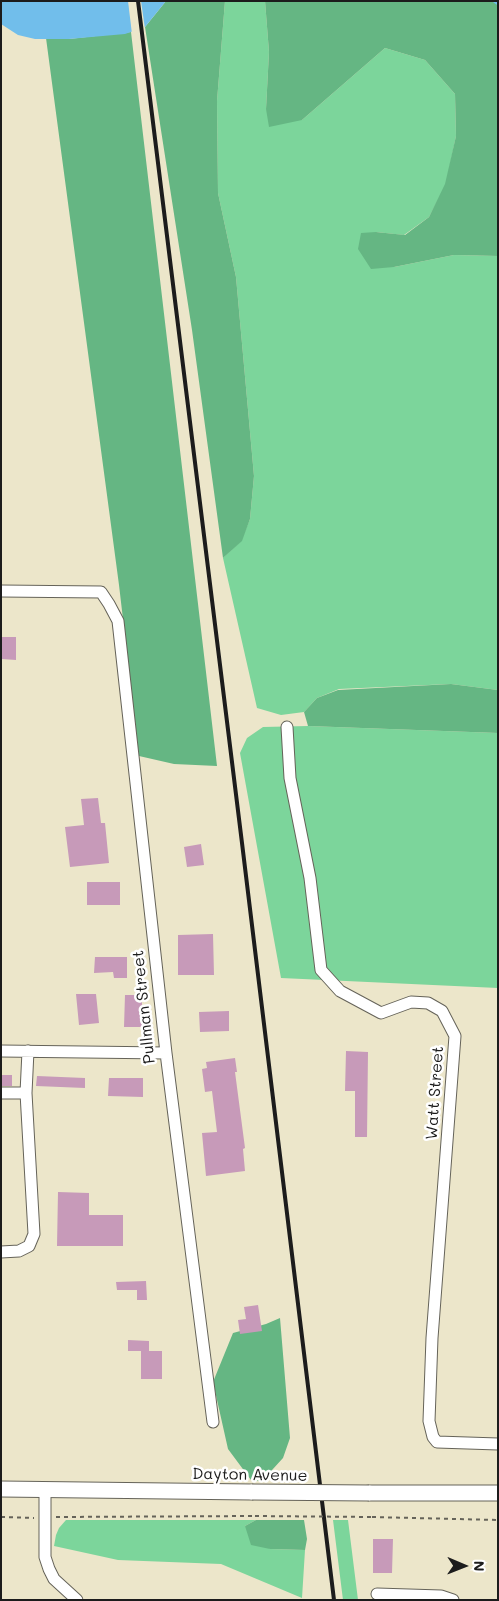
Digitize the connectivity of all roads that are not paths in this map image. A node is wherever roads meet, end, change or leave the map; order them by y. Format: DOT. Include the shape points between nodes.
graph roads {
  1 [pos="1,591"];
  2 [pos="287,727"];
  3 [pos="1,1050"];
  4 [pos="28,1051"];
  5 [pos="166,1053"];
  6 [pos="1,1093"];
  7 [pos="26,1093"];
  8 [pos="1,1252"];
  9 [pos="213,1422"];
  10 [pos="498,1444"];
  11 [pos="1,1489"];
  12 [pos="45,1489"];
  13 [pos="498,1493"];
  14 [pos="377,1594"];
  15 [pos="78,1600"];
  16 [pos="453,1600"];
  1 -- 5 [label="street, Pullman Street" via="100,592 118,621"];
  2 -- 10 [label="street, Watt Street" via="290,778 310,878 321,970 340,991 381,1012 411,1002 428,1003 442,1011 455,1036 432,1338 430,1421 437,1442"];
  3 -- 4 [label="street"];
  4 -- 5 [label="street"];
  4 -- 7 [label="street"];
  5 -- 9 [label="street, Pullman Street"];
  6 -- 7 [label="street"];
  7 -- 8 [label="street" via="34,1234 29,1246 19,1251"];
  11 -- 12 [label="main road, Dayton Avenue"];
  12 -- 13 [label="main road, Dayton Avenue, bridge"];
  12 -- 15 [label="street" via="45,1557 48,1569 54,1579"];
  14 -- 16 [label="street" via="441,1596"];
}
